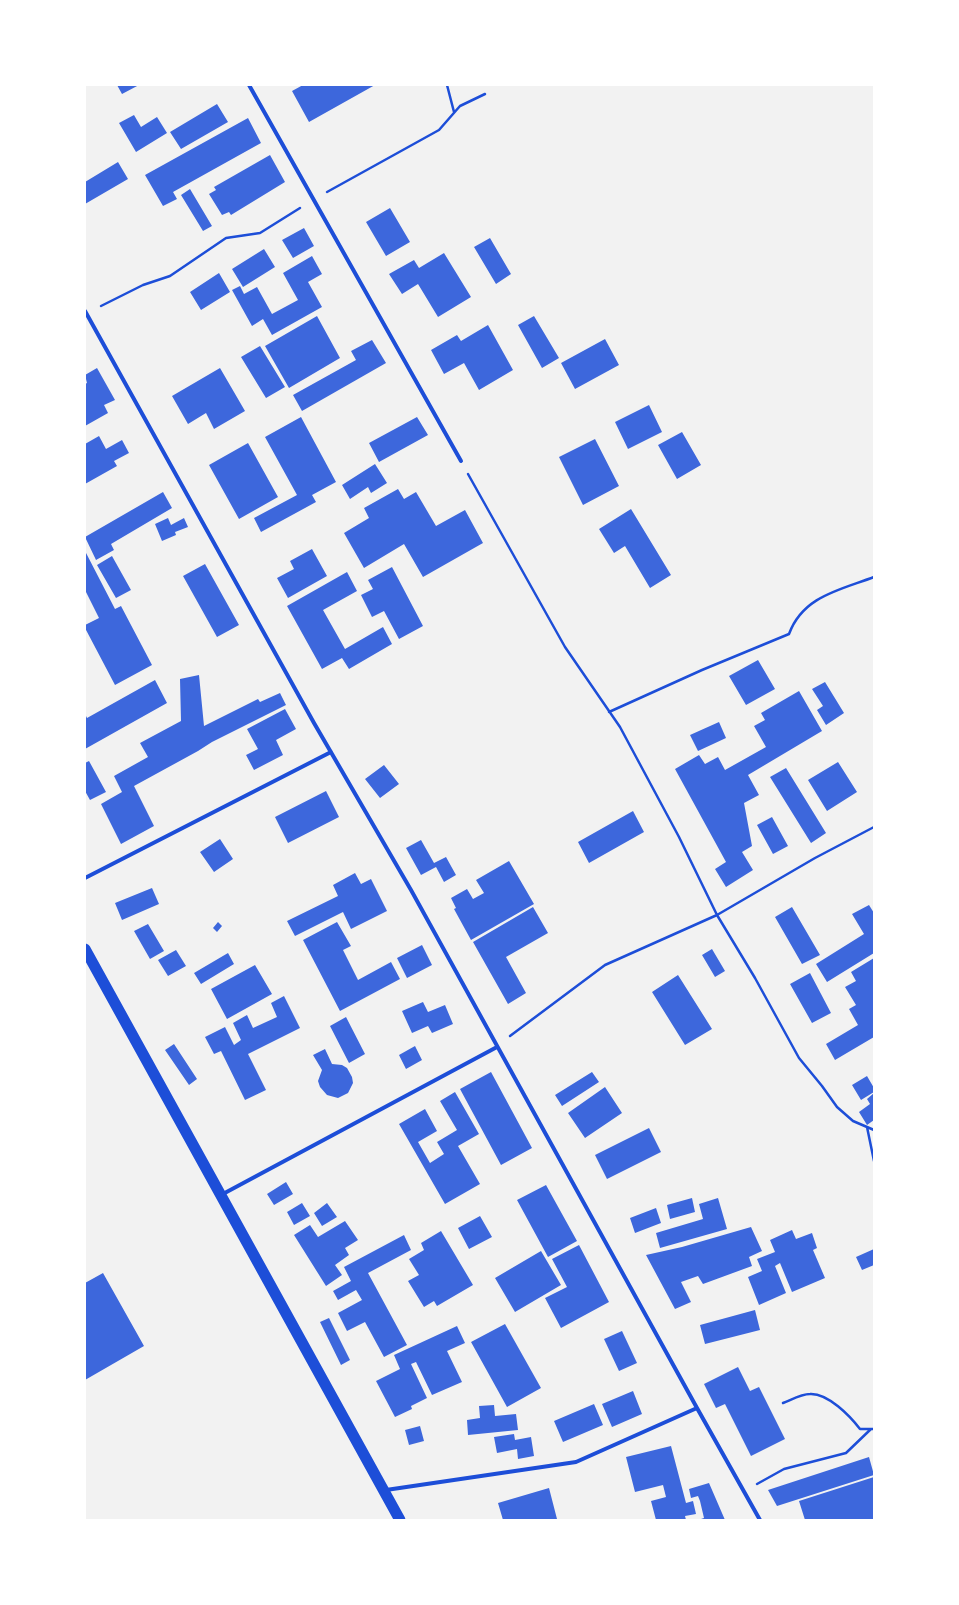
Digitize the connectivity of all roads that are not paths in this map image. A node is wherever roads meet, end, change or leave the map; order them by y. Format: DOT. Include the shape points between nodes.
graph roads {
  1 [pos="249,85"];
  2 [pos="86,312"];
  3 [pos="461,461"];
  4 [pos="331,752"];
  5 [pos="85,878"];
  6 [pos="85,949"];
  7 [pos="497,1047"];
  8 [pos="221,1195"];
  9 [pos="696,1408"];
  10 [pos="384,1491"];
  11 [pos="400,1520"];
  12 [pos="760,1520"];
  1 -- 3 [label="street"];
  2 -- 4 [label="street"];
  4 -- 5 [label="street"];
  4 -- 7 [label="street" via="411,890"];
  6 -- 8 [label="highway"];
  7 -- 8 [label="street"];
  7 -- 9 [label="street"];
  8 -- 10 [label="highway"];
  9 -- 10 [label="street" via="576,1462"];
  9 -- 12 [label="street"];
  10 -- 11 [label="highway"];
}
